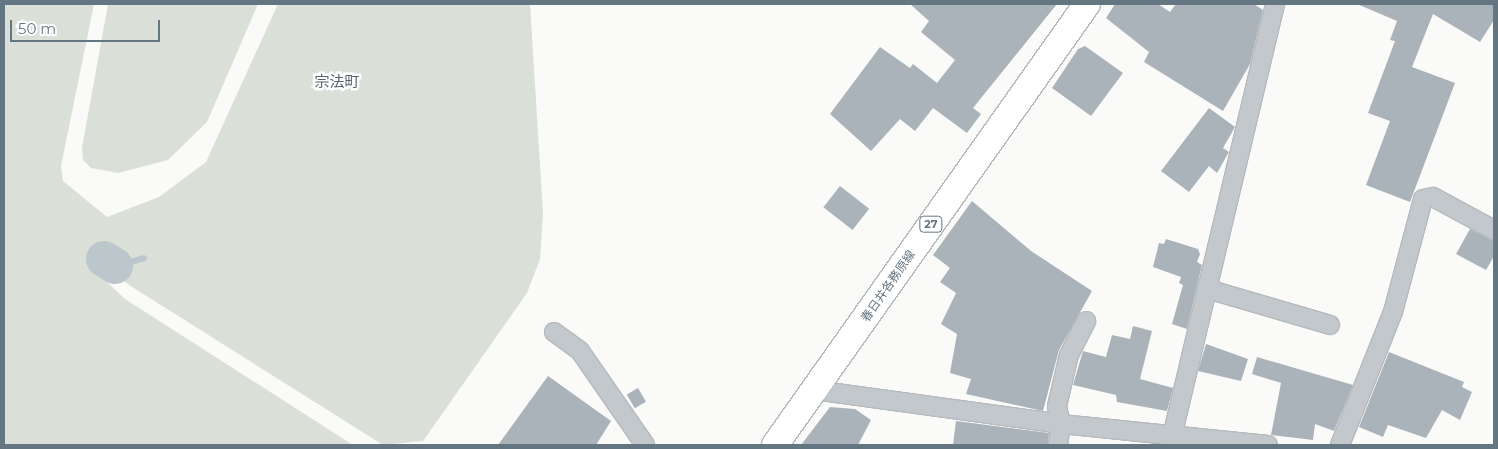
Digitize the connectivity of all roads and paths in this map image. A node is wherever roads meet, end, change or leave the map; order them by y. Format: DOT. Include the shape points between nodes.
graph roads {
  1 [pos="1087,4"];
  2 [pos="1275,4"];
  3 [pos="1494,230"];
  4 [pos="1207,290"];
  5 [pos="1086,321"];
  6 [pos="1330,325"];
  7 [pos="554,332"];
  8 [pos="814,390"];
  9 [pos="1061,424"];
  10 [pos="1171,441"];
  11 [pos="645,445"];
  12 [pos="775,445"];
  13 [pos="1058,445"];
  14 [pos="1268,445"];
  15 [pos="1340,445"];
  1 -- 8 [label="main road, 春日井各務原線 / 27"];
  2 -- 4 [label="street"];
  3 -- 15 [label="street" via="1432,197 1423,199 1393,312"];
  4 -- 6 [label="street"];
  4 -- 10 [label="street"];
  5 -- 9 [label="street" via="1069,355 1057,406"];
  7 -- 11 [label="street" via="580,351"];
  8 -- 9 [label="street"];
  8 -- 12 [label="main road, 春日井各務原線 / 27"];
  9 -- 10 [label="street"];
  9 -- 13 [label="street"];
  10 -- 14 [label="street"];
}
